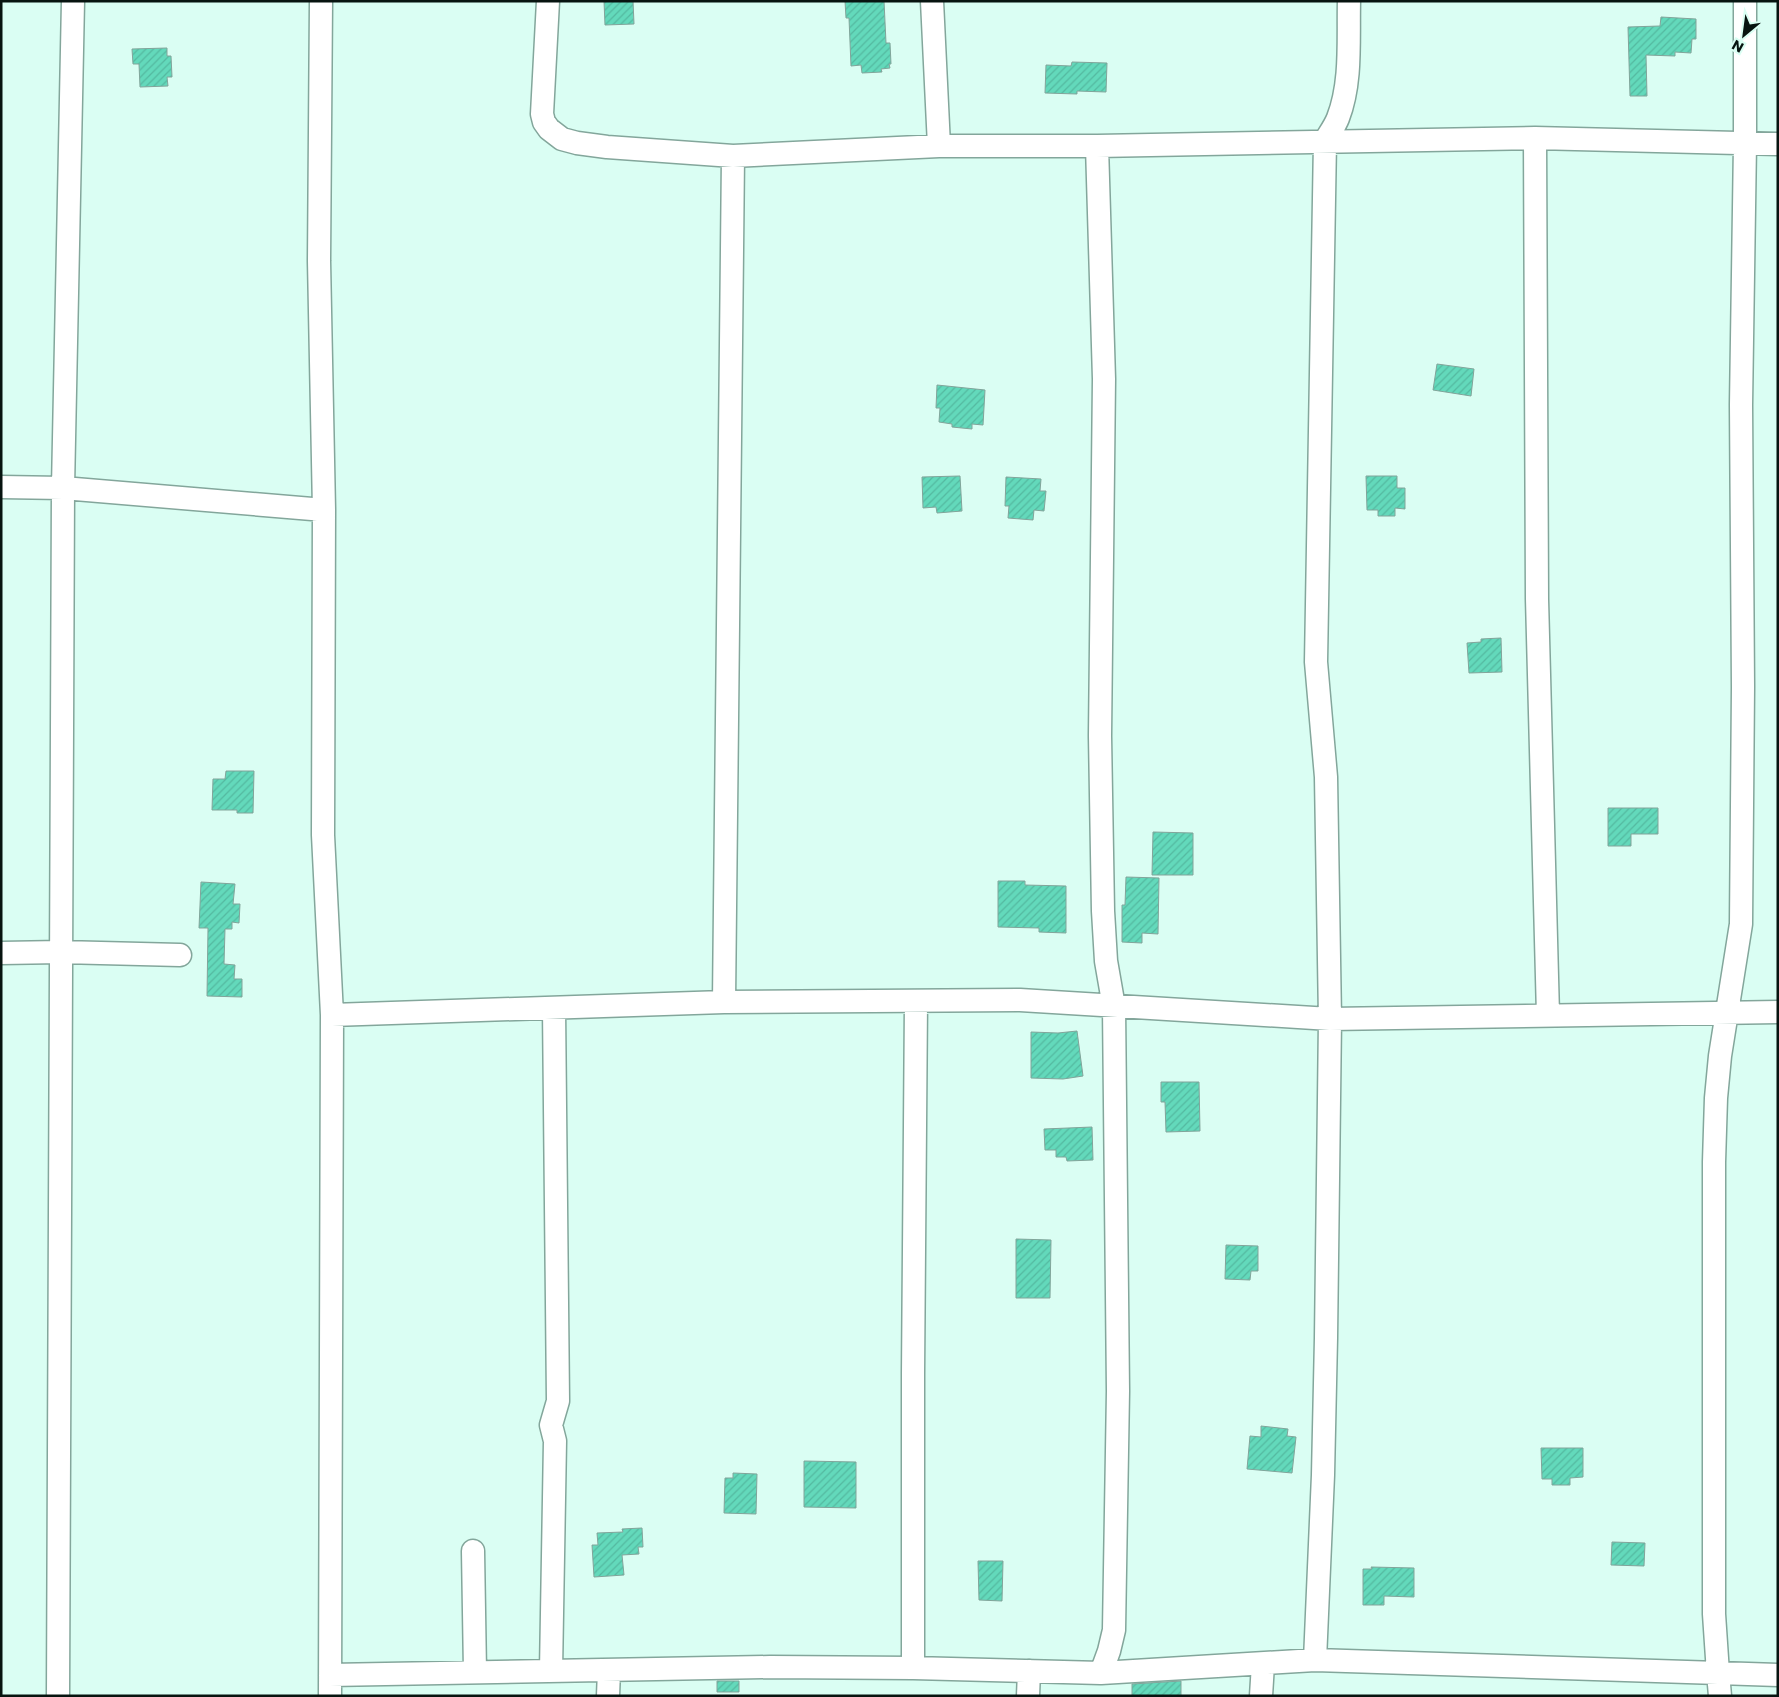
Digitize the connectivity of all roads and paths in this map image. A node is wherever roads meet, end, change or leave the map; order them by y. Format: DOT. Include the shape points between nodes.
graph roads {
  1 [pos="73,1"];
  2 [pos="321,1"];
  3 [pos="548,1"];
  4 [pos="932,1"];
  5 [pos="1348,1"];
  6 [pos="1745,1"];
  7 [pos="1535,138"];
  8 [pos="1324,141"];
  9 [pos="1745,143"];
  10 [pos="1778,144"];
  11 [pos="939,146"];
  12 [pos="1097,146"];
  13 [pos="733,156"];
  14 [pos="1,487"];
  15 [pos="63,488"];
  16 [pos="324,510"];
  17 [pos="1,952"];
  18 [pos="61,952"];
  19 [pos="180,955"];
  20 [pos="916,1001"];
  21 [pos="724,1002"];
  22 [pos="1114,1007"];
  23 [pos="554,1008"];
  24 [pos="1727,1012"];
  25 [pos="1778,1012"];
  26 [pos="332,1015"];
  27 [pos="1548,1015"];
  28 [pos="1330,1019"];
  29 [pos="473,1551"];
  30 [pos="1315,1660"];
  31 [pos="1263,1664"];
  32 [pos="914,1668"];
  33 [pos="609,1670"];
  34 [pos="551,1671"];
  35 [pos="1029,1671"];
  36 [pos="475,1672"];
  37 [pos="1101,1673"];
  38 [pos="1718,1674"];
  39 [pos="1778,1675"];
  40 [pos="330,1685"];
  41 [pos="58,1696"];
  42 [pos="608,1696"];
  43 [pos="1028,1696"];
  44 [pos="1262,1696"];
  45 [pos="1720,1696"];
  1 -- 15 [label="street"];
  2 -- 16 [label="street" via="319,260"];
  3 -- 13 [label="street" via="542,114 549,129 577,143"];
  4 -- 11 [label="street"];
  5 -- 8 [label="street" via="1344,100 1338,119"];
  6 -- 9 [label="street"];
  7 -- 8 [label="street"];
  7 -- 9 [label="street"];
  7 -- 27 [label="street" via="1537,599"];
  8 -- 12 [label="street"];
  8 -- 28 [label="street" via="1316,662 1326,777"];
  9 -- 10 [label="street"];
  9 -- 24 [label="street" via="1741,405 1741,924"];
  11 -- 12 [label="street"];
  11 -- 13 [label="street"];
  12 -- 22 [label="street" via="1104,379 1100,736 1103,892 1106,961"];
  13 -- 21 [label="street"];
  14 -- 15 [label="street"];
  15 -- 16 [label="street"];
  15 -- 18 [label="street"];
  16 -- 26 [label="street" via="324,835"];
  17 -- 18 [label="street"];
  18 -- 19 [label="street"];
  18 -- 41 [label="street"];
  20 -- 21 [label="street"];
  20 -- 22 [label="street" via="1020,1000"];
  20 -- 32 [label="street"];
  21 -- 23 [label="street"];
  22 -- 28 [label="street"];
  22 -- 37 [label="street" via="1118,1391 1114,1630"];
  23 -- 26 [label="street"];
  23 -- 34 [label="street" via="558,1401 551,1425 555,1441"];
  24 -- 25 [label="street"];
  24 -- 27 [label="street"];
  24 -- 38 [label="street" via="1716,1098 1714,1162 1714,1614"];
  26 -- 40 [label="street"];
  27 -- 28 [label="street"];
  28 -- 30 [label="street" via="1323,1475"];
  29 -- 36 [label="street"];
  30 -- 31 [label="street"];
  30 -- 38 [label="street"];
  31 -- 37 [label="street"];
  31 -- 44 [label="street"];
  32 -- 33 [label="street"];
  32 -- 35 [label="street"];
  33 -- 34 [label="street"];
  33 -- 42 [label="street"];
  34 -- 36 [label="street"];
  35 -- 37 [label="street"];
  35 -- 43 [label="street"];
  36 -- 40 [label="street"];
  38 -- 39 [label="street"];
  38 -- 45 [label="street"];
}
